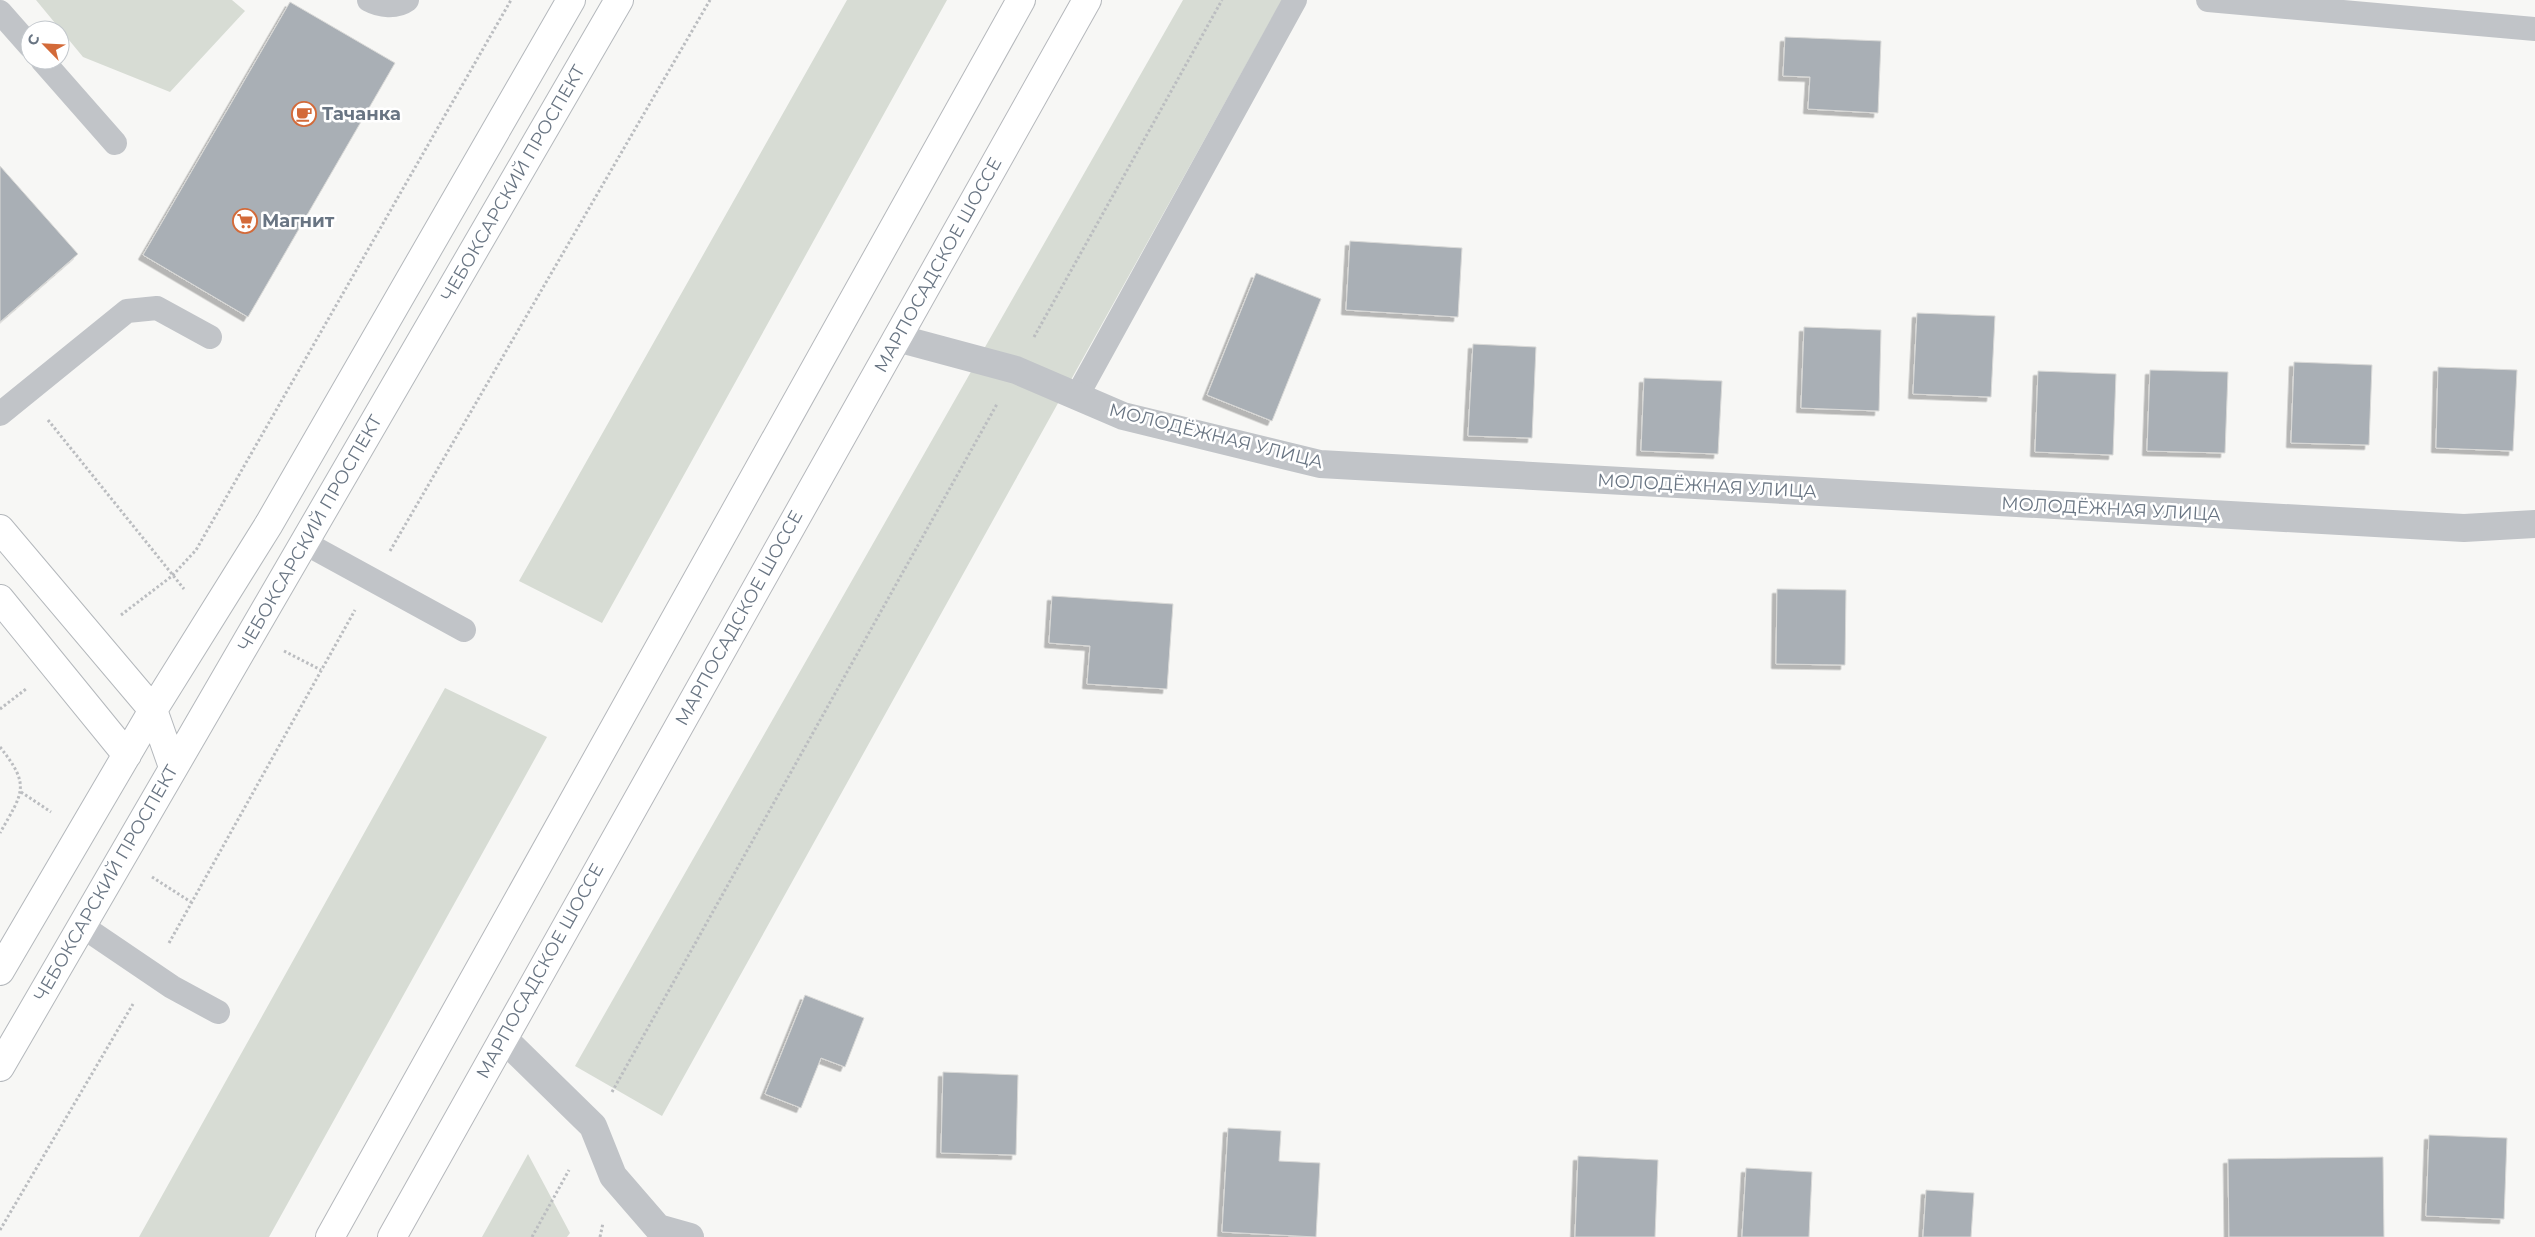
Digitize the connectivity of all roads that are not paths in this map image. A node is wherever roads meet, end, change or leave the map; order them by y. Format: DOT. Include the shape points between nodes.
graph roads {
  1 [pos="369,0"];
  2 [pos="407,0"];
  3 [pos="571,0"];
  4 [pos="619,0"];
  5 [pos="1021,0"];
  6 [pos="1087,0"];
  7 [pos="1295,0"];
  8 [pos="2208,0"];
  9 [pos="0,12"];
  10 [pos="2535,29"];
  11 [pos="20,35"];
  12 [pos="51,70"];
  13 [pos="115,143"];
  14 [pos="210,337"];
  15 [pos="897,338"];
  16 [pos="1077,396"];
  17 [pos="0,414"];
  18 [pos="2535,524"];
  19 [pos="0,529"];
  20 [pos="305,543"];
  21 [pos="0,599"];
  22 [pos="464,630"];
  23 [pos="153,710"];
  24 [pos="127,755"];
  25 [pos="173,767"];
  26 [pos="82,926"];
  27 [pos="0,971"];
  28 [pos="218,1012"];
  29 [pos="503,1038"];
  30 [pos="0,1067"];
  31 [pos="330,1237"];
  32 [pos="392,1237"];
  33 [pos="690,1237"];
  1 -- 2 [label="lane" via="378,5 401,4"];
  3 -- 23 [label="street" via="269,524"];
  4 -- 20 [label="street, ЧЕБОКСАРСКИЙ ПРОСПЕКТ"];
  5 -- 31 [label="street"];
  6 -- 15 [label="street, МАРПОСАДСКОЕ ШОССЕ"];
  7 -- 16 [label="lane"];
  8 -- 10 [label="lane"];
  9 -- 11 [label="lane"];
  12 -- 13 [label="lane"];
  14 -- 17 [label="lane" via="157,308 127,311"];
  15 -- 16 [label="street, МОЛОДЁЖНАЯ УЛИЦА" via="1016,370"];
  15 -- 29 [label="street, МАРПОСАДСКОЕ ШОССЕ"];
  16 -- 18 [label="street, МОЛОДЁЖНАЯ УЛИЦА" via="1123,416 1320,464 2464,528"];
  19 -- 23 [label="street"];
  20 -- 22 [label="lane"];
  20 -- 25 [label="street, ЧЕБОКСАРСКИЙ ПРОСПЕКТ"];
  21 -- 24 [label="street"];
  23 -- 24 [label="street"];
  23 -- 25 [label="street"];
  24 -- 25 [label="street"];
  24 -- 27 [label="street"];
  25 -- 26 [label="street, ЧЕБОКСАРСКИЙ ПРОСПЕКТ"];
  26 -- 28 [label="lane" via="172,986"];
  26 -- 30 [label="street, ЧЕБОКСАРСКИЙ ПРОСПЕКТ"];
  29 -- 32 [label="street, МАРПОСАДСКОЕ ШОССЕ"];
  29 -- 33 [label="street" via="593,1126 613,1176 658,1228"];
}
